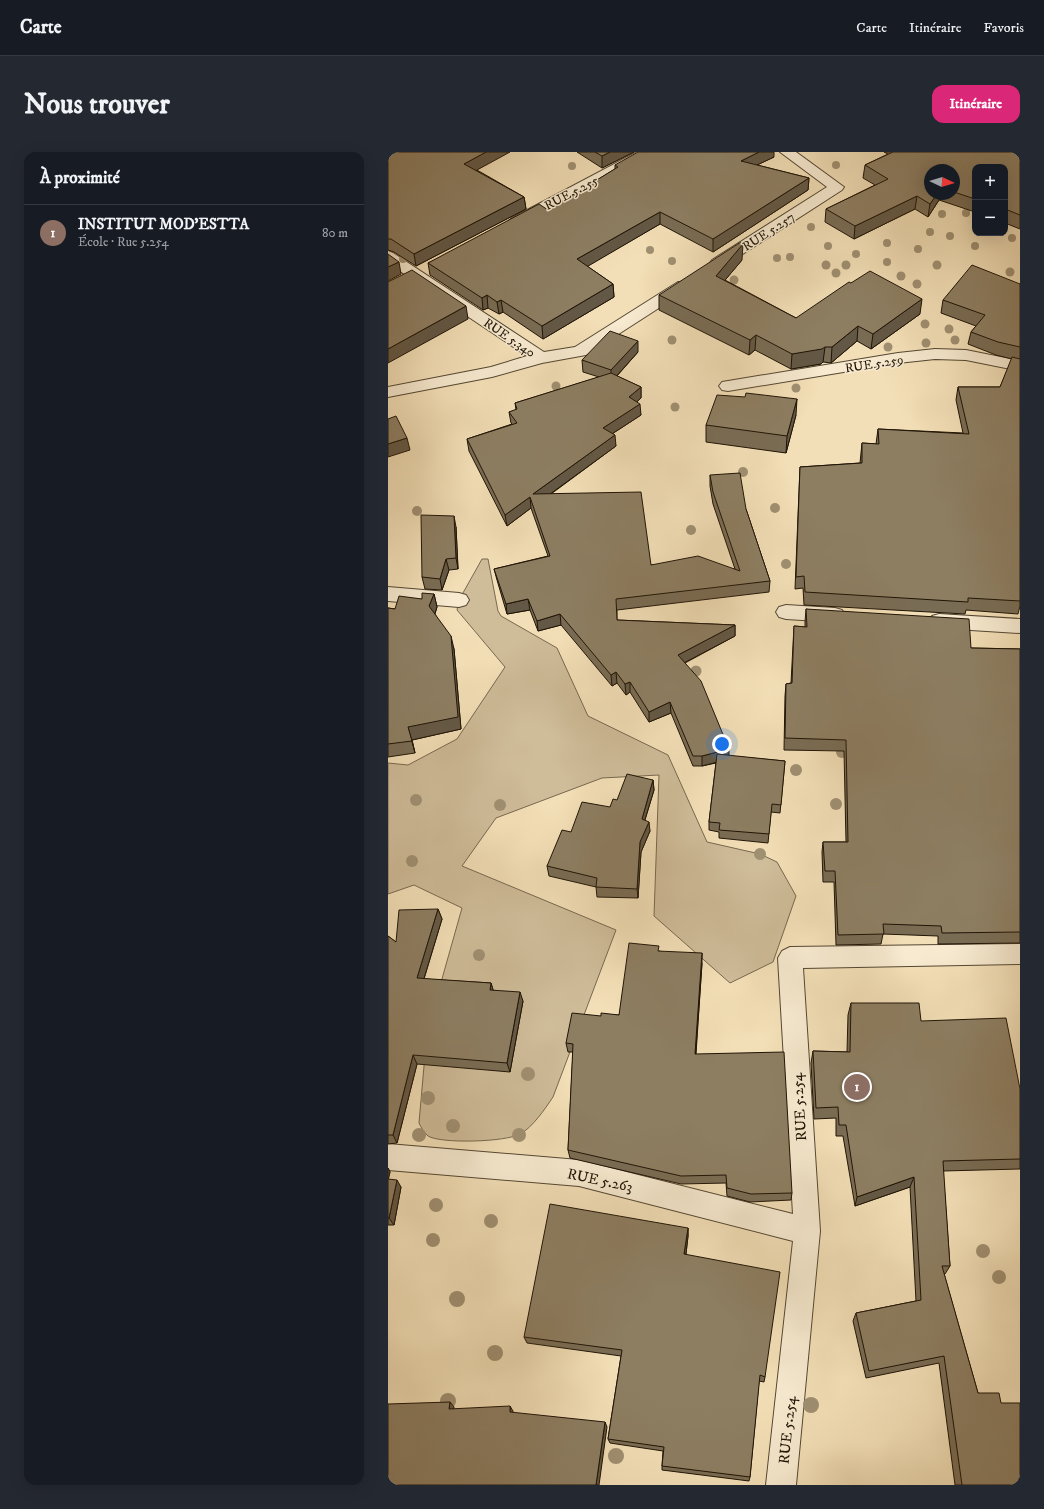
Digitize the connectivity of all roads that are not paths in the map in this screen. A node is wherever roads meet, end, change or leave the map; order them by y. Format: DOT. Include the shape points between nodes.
graph roads {
  1 [pos="648,152"];
  2 [pos="787,152"];
  3 [pos="507,226"];
  4 [pos="388,256"];
  5 [pos="541,358"];
  6 [pos="1020,366"];
  7 [pos="728,386"];
  8 [pos="388,392"];
  9 [pos="388,594"];
  10 [pos="459,600"];
  11 [pos="786,612"];
  12 [pos="855,616"];
  13 [pos="923,620"];
  14 [pos="1020,626"];
  15 [pos="1020,954"];
  16 [pos="388,1157"];
  17 [pos="807,1231"];
  18 [pos="781,1485"];
  1 -- 3 [label="street, RUE 5.255"];
  2 -- 5 [label="street, RUE 5.257" via="837,187 580,351"];
  4 -- 5 [label="street, RUE 5.340"];
  5 -- 8 [label="street, RUE 5.340" via="492,372"];
  6 -- 7 [label="street, RUE 5.259" via="966,355 935,354"];
  9 -- 10 [label="street"];
  11 -- 12 [label="street"];
  13 -- 14 [label="street"];
  15 -- 17 [label="street, RUE 5.254" via="790,958"];
  16 -- 17 [label="street, RUE 5.263" via="579,1173"];
  17 -- 18 [label="street, RUE 5.254"];
}
